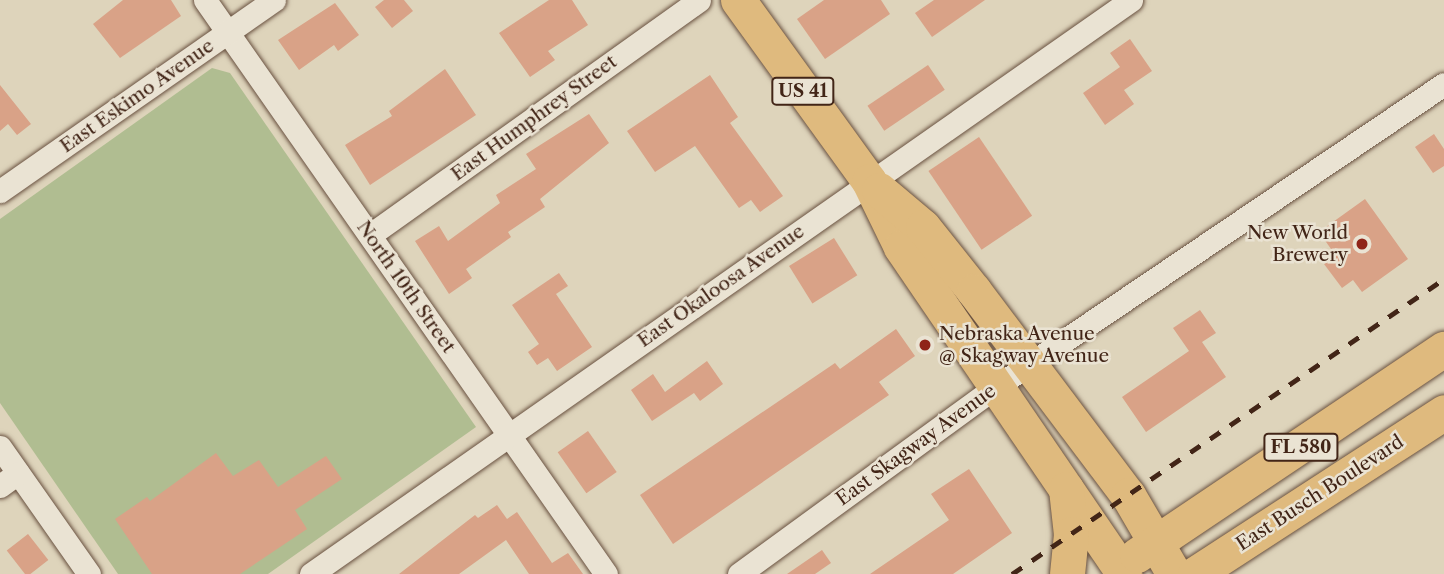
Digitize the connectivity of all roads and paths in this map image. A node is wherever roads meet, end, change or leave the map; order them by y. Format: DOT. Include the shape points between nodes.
graph roads {
  1 [pos="205,0"];
  2 [pos="274,0"];
  3 [pos="699,0"];
  4 [pos="738,0"];
  5 [pos="1131,0"];
  6 [pos="228,33"];
  7 [pos="1444,84"];
  8 [pos="869,181"];
  9 [pos="0,191"];
  10 [pos="370,235"];
  11 [pos="1444,349"];
  12 [pos="1031,366"];
  13 [pos="997,386"];
  14 [pos="1444,412"];
  15 [pos="510,435"];
  16 [pos="0,447"];
  17 [pos="9,479"];
  18 [pos="1065,482"];
  19 [pos="1157,543"];
  20 [pos="1117,571"];
  21 [pos="89,574"];
  22 [pos="312,574"];
  23 [pos="606,574"];
  24 [pos="738,574"];
  25 [pos="1067,574"];
  26 [pos="1174,574"];
  27 [pos="1195,574"];
  1 -- 6 [label="street, North 10th Street"];
  2 -- 6 [label="street, East Eskimo Avenue"];
  3 -- 10 [label="street, East Humphrey Street"];
  4 -- 8 [label="main road, US 41"];
  5 -- 8 [label="street, East Okaloosa Avenue"];
  6 -- 9 [label="street, East Eskimo Avenue"];
  6 -- 10 [label="street, North 10th Street"];
  7 -- 12 [label="street, East Skagway Avenue"];
  8 -- 12 [label="main road, US 41" via="923,227"];
  8 -- 13 [label="main road, US 41" via="901,247"];
  8 -- 15 [label="street, East Okaloosa Avenue"];
  10 -- 15 [label="street, North 10th Street"];
  11 -- 19 [label="main road, FL 580"];
  12 -- 13 [label="street, East Skagway Avenue"];
  12 -- 19 [label="main road, US 41" via="1128,495"];
  13 -- 18 [label="main road, US 41"];
  13 -- 24 [label="street, East Skagway Avenue"];
  14 -- 27 [label="main road, East Busch Boulevard / FL 580"];
  15 -- 22 [label="street, East Okaloosa Avenue"];
  15 -- 23 [label="street, North 10th Street"];
  16 -- 17 [label="street"];
  17 -- 21 [label="street"];
  18 -- 20 [label="main road, US 41"];
  18 -- 25 [label="main road" via="1071,534"];
  19 -- 20 [label="main road, FL 580"];
  19 -- 26 [label="main road, US 41"];
}
